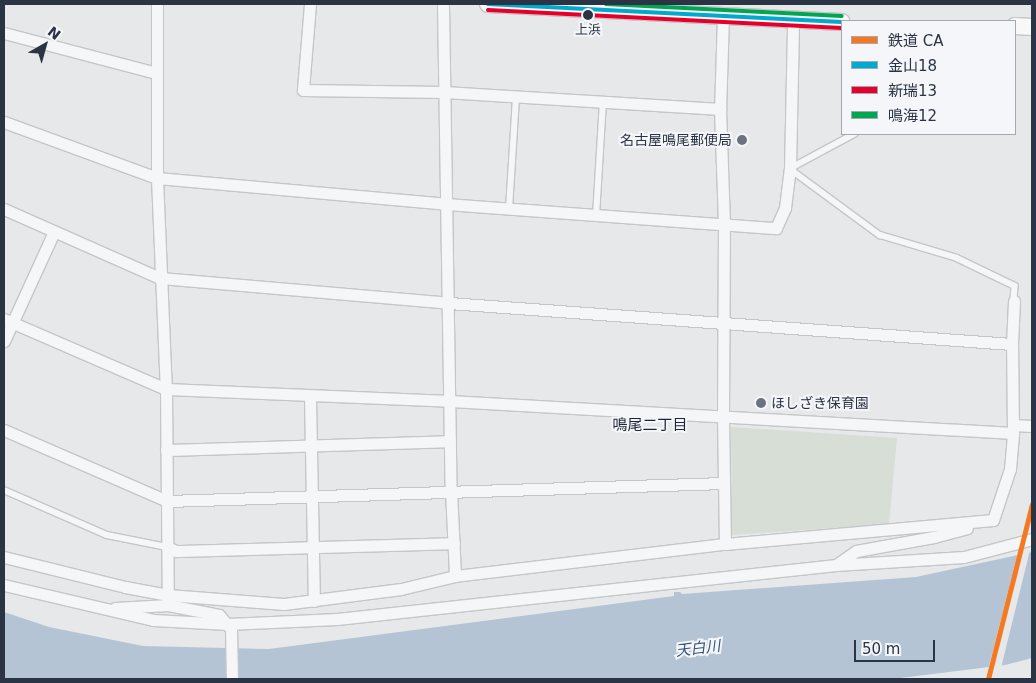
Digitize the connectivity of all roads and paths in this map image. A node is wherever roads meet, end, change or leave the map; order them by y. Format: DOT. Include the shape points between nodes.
graph roads {
  1 [pos="156,4"];
  2 [pos="310,4"];
  3 [pos="443,4"];
  4 [pos="488,4"];
  5 [pos="723,10"];
  6 [pos="793,21"];
  7 [pos="841,22"];
  8 [pos="1016,26"];
  9 [pos="1032,27"];
  10 [pos="4,33"];
  11 [pos="157,73"];
  12 [pos="444,92"];
  13 [pos="516,97"];
  14 [pos="603,102"];
  15 [pos="720,109"];
  16 [pos="4,122"];
  17 [pos="853,135"];
  18 [pos="790,170"];
  19 [pos="157,178"];
  20 [pos="446,204"];
  21 [pos="4,209"];
  22 [pos="509,209"];
  23 [pos="596,216"];
  24 [pos="724,226"];
  25 [pos="54,232"];
  26 [pos="160,278"];
  27 [pos="1014,301"];
  28 [pos="448,303"];
  29 [pos="8,321"];
  30 [pos="724,322"];
  31 [pos="4,341"];
  32 [pos="1012,344"];
  33 [pos="166,390"];
  34 [pos="310,396"];
  35 [pos="450,401"];
  36 [pos="722,417"];
  37 [pos="1032,426"];
  38 [pos="1013,429"];
  39 [pos="4,430"];
  40 [pos="450,441"];
  41 [pos="311,446"];
  42 [pos="166,450"];
  43 [pos="724,483"];
  44 [pos="4,490"];
  45 [pos="451,490"];
  46 [pos="312,495"];
  47 [pos="167,500"];
  48 [pos="993,520"];
  49 [pos="1032,540"];
  50 [pos="454,543"];
  51 [pos="725,544"];
  52 [pos="168,548"];
  53 [pos="313,548"];
  54 [pos="4,557"];
  55 [pos="836,566"];
  56 [pos="455,576"];
  57 [pos="4,585"];
  58 [pos="168,600"];
  59 [pos="314,600"];
  60 [pos="100,609"];
  61 [pos="229,626"];
  62 [pos="232,679"];
  1 -- 11 [label="street"];
  2 -- 12 [label="street" via="303,90"];
  3 -- 12 [label="street"];
  4 -- 5 [label="street"];
  5 -- 6 [label="street"];
  5 -- 15 [label="street"];
  6 -- 7 [label="street"];
  6 -- 18 [label="street"];
  8 -- 9 [label="street"];
  10 -- 11 [label="street"];
  11 -- 19 [label="street"];
  12 -- 13 [label="street"];
  12 -- 20 [label="street"];
  13 -- 14 [label="street"];
  13 -- 22 [label="lane"];
  14 -- 15 [label="street"];
  14 -- 23 [label="lane"];
  15 -- 24 [label="street"];
  16 -- 19 [label="street"];
  17 -- 18 [label="lane"];
  18 -- 24 [label="street" via="786,208 776,228"];
  18 -- 27 [label="lane" via="880,236 957,258 1015,286"];
  19 -- 20 [label="street"];
  19 -- 26 [label="street"];
  20 -- 22 [label="street"];
  20 -- 28 [label="street"];
  21 -- 25 [label="street"];
  22 -- 23 [label="street"];
  23 -- 24 [label="street"];
  24 -- 30 [label="street"];
  25 -- 26 [label="street"];
  25 -- 29 [label="street"];
  26 -- 28 [label="street"];
  26 -- 33 [label="street"];
  27 -- 32 [label="street"];
  28 -- 30 [label="street"];
  28 -- 35 [label="street"];
  29 -- 31 [label="street"];
  29 -- 33 [label="street"];
  30 -- 32 [label="street"];
  30 -- 36 [label="street"];
  32 -- 38 [label="street"];
  33 -- 34 [label="street"];
  33 -- 42 [label="street"];
  34 -- 35 [label="street"];
  34 -- 41 [label="street"];
  35 -- 36 [label="street"];
  35 -- 40 [label="street"];
  36 -- 38 [label="street"];
  36 -- 43 [label="street"];
  37 -- 38 [label="street"];
  38 -- 48 [label="street" via="1010,469"];
  39 -- 47 [label="street"];
  40 -- 41 [label="street"];
  40 -- 45 [label="street"];
  41 -- 42 [label="street"];
  41 -- 46 [label="street"];
  42 -- 47 [label="street"];
  43 -- 45 [label="street"];
  43 -- 51 [label="street"];
  44 -- 52 [label="lane" via="107,535"];
  45 -- 46 [label="street"];
  45 -- 50 [label="street"];
  46 -- 47 [label="street"];
  46 -- 53 [label="street"];
  47 -- 52 [label="street"];
  48 -- 51 [label="street"];
  48 -- 55 [label="street" via="934,537 856,551"];
  49 -- 55 [label="street" via="964,557"];
  50 -- 53 [label="street"];
  50 -- 56 [label="street"];
  51 -- 56 [label="street"];
  52 -- 53 [label="street" via="176,551"];
  52 -- 58 [label="street"];
  53 -- 59 [label="street"];
  54 -- 58 [label="street"];
  55 -- 61 [label="street" via="337,619"];
  56 -- 59 [label="street" via="401,589"];
  57 -- 60 [label="street"];
  58 -- 59 [label="street" via="284,604"];
  58 -- 60 [label="street"];
  58 -- 61 [label="street" via="219,615"];
  60 -- 61 [label="street" via="153,620"];
  61 -- 62 [label="street"];
}
